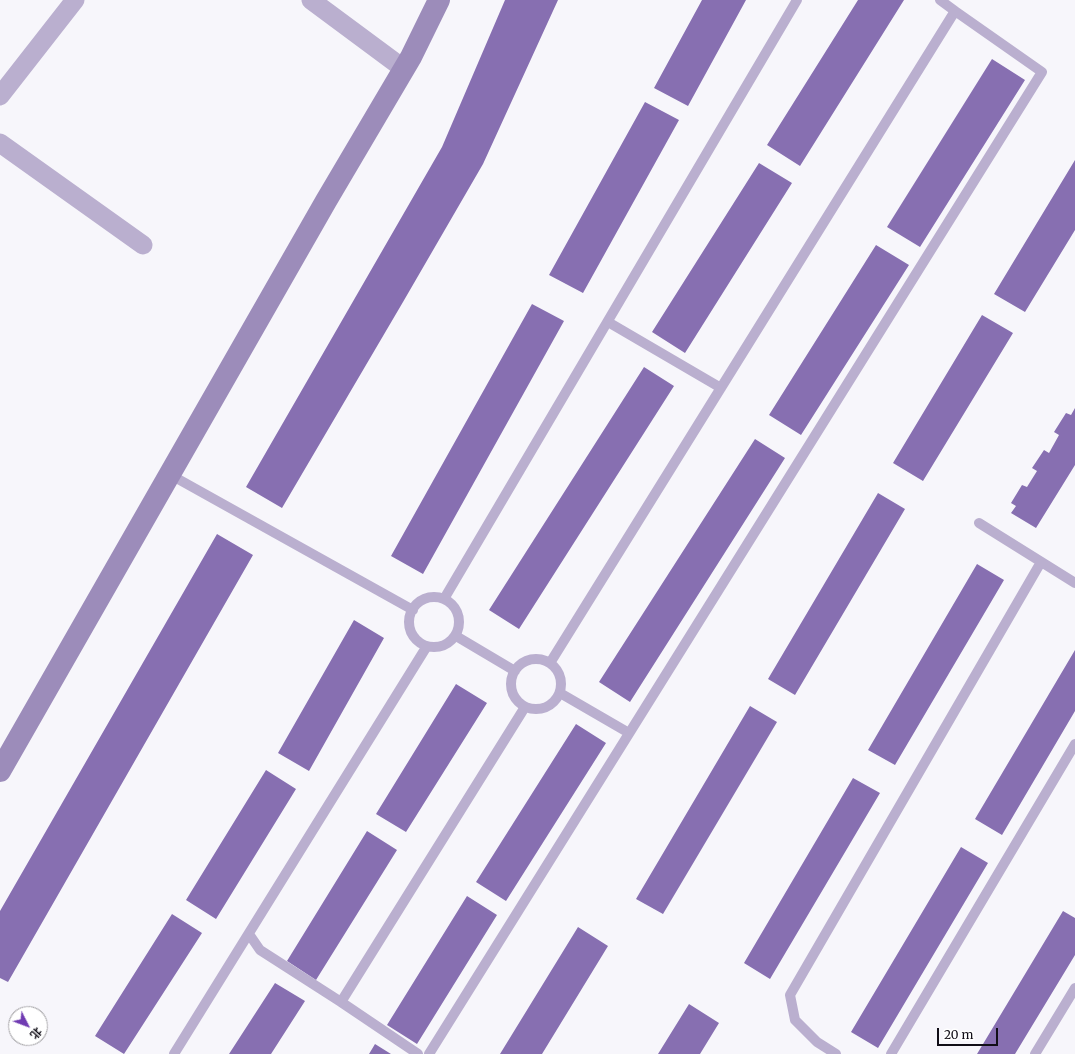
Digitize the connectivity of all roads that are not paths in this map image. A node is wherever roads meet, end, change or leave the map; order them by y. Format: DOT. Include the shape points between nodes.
graph roads {
  1 [pos="75,0"];
  2 [pos="311,0"];
  3 [pos="439,0"];
  4 [pos="797,0"];
  5 [pos="940,0"];
  6 [pos="955,11"];
  7 [pos="404,69"];
  8 [pos="0,96"];
  9 [pos="0,143"];
  10 [pos="143,245"];
  11 [pos="608,322"];
  12 [pos="721,388"];
  13 [pos="169,474"];
  14 [pos="979,523"];
  15 [pos="1041,562"];
  16 [pos="1075,583"];
  17 [pos="444,599"];
  18 [pos="413,610"];
  19 [pos="456,636"];
  20 [pos="427,646"];
  21 [pos="550,663"];
  22 [pos="515,671"];
  23 [pos="560,693"];
  24 [pos="525,707"];
  25 [pos="629,733"];
  26 [pos="1075,744"];
  27 [pos="0,771"];
  28 [pos="249,934"];
  29 [pos="1075,988"];
  30 [pos="341,1002"];
  31 [pos="174,1054"];
  32 [pos="418,1054"];
  33 [pos="429,1054"];
  34 [pos="836,1054"];
  35 [pos="891,1054"];
  36 [pos="1036,1054"];
  1 -- 8 [label="street"];
  2 -- 7 [label="street"];
  3 -- 7 [label="street"];
  4 -- 11 [label="lane"];
  5 -- 6 [label="lane"];
  6 -- 12 [label="lane"];
  6 -- 25 [label="lane" via="1042,72"];
  7 -- 13 [label="street"];
  9 -- 10 [label="street"];
  11 -- 12 [label="lane"];
  11 -- 17 [label="lane"];
  12 -- 21 [label="lane"];
  13 -- 18 [label="lane"];
  13 -- 27 [label="street"];
  14 -- 15 [label="lane"];
  15 -- 16 [label="lane"];
  15 -- 34 [label="lane" via="790,995 795,1020 817,1042"];
  17 -- 18 [label="lane" via="432,597 423,600"];
  17 -- 19 [label="lane" via="455,608 459,617"];
  18 -- 20 [label="lane" via="409,620 410,629 418,641"];
  19 -- 20 [label="lane" via="440,647"];
  19 -- 22 [label="lane"];
  20 -- 28 [label="lane"];
  21 -- 22 [label="lane" via="535,659 520,665"];
  21 -- 23 [label="lane" via="561,676"];
  22 -- 24 [label="lane" via="511,684 515,697"];
  23 -- 24 [label="lane" via="549,706 533,709"];
  23 -- 25 [label="lane"];
  24 -- 30 [label="lane"];
  25 -- 33 [label="lane"];
  26 -- 35 [label="lane"];
  28 -- 30 [label="lane" via="260,950"];
  28 -- 31 [label="lane"];
  29 -- 36 [label="lane"];
  30 -- 32 [label="lane"];
}
